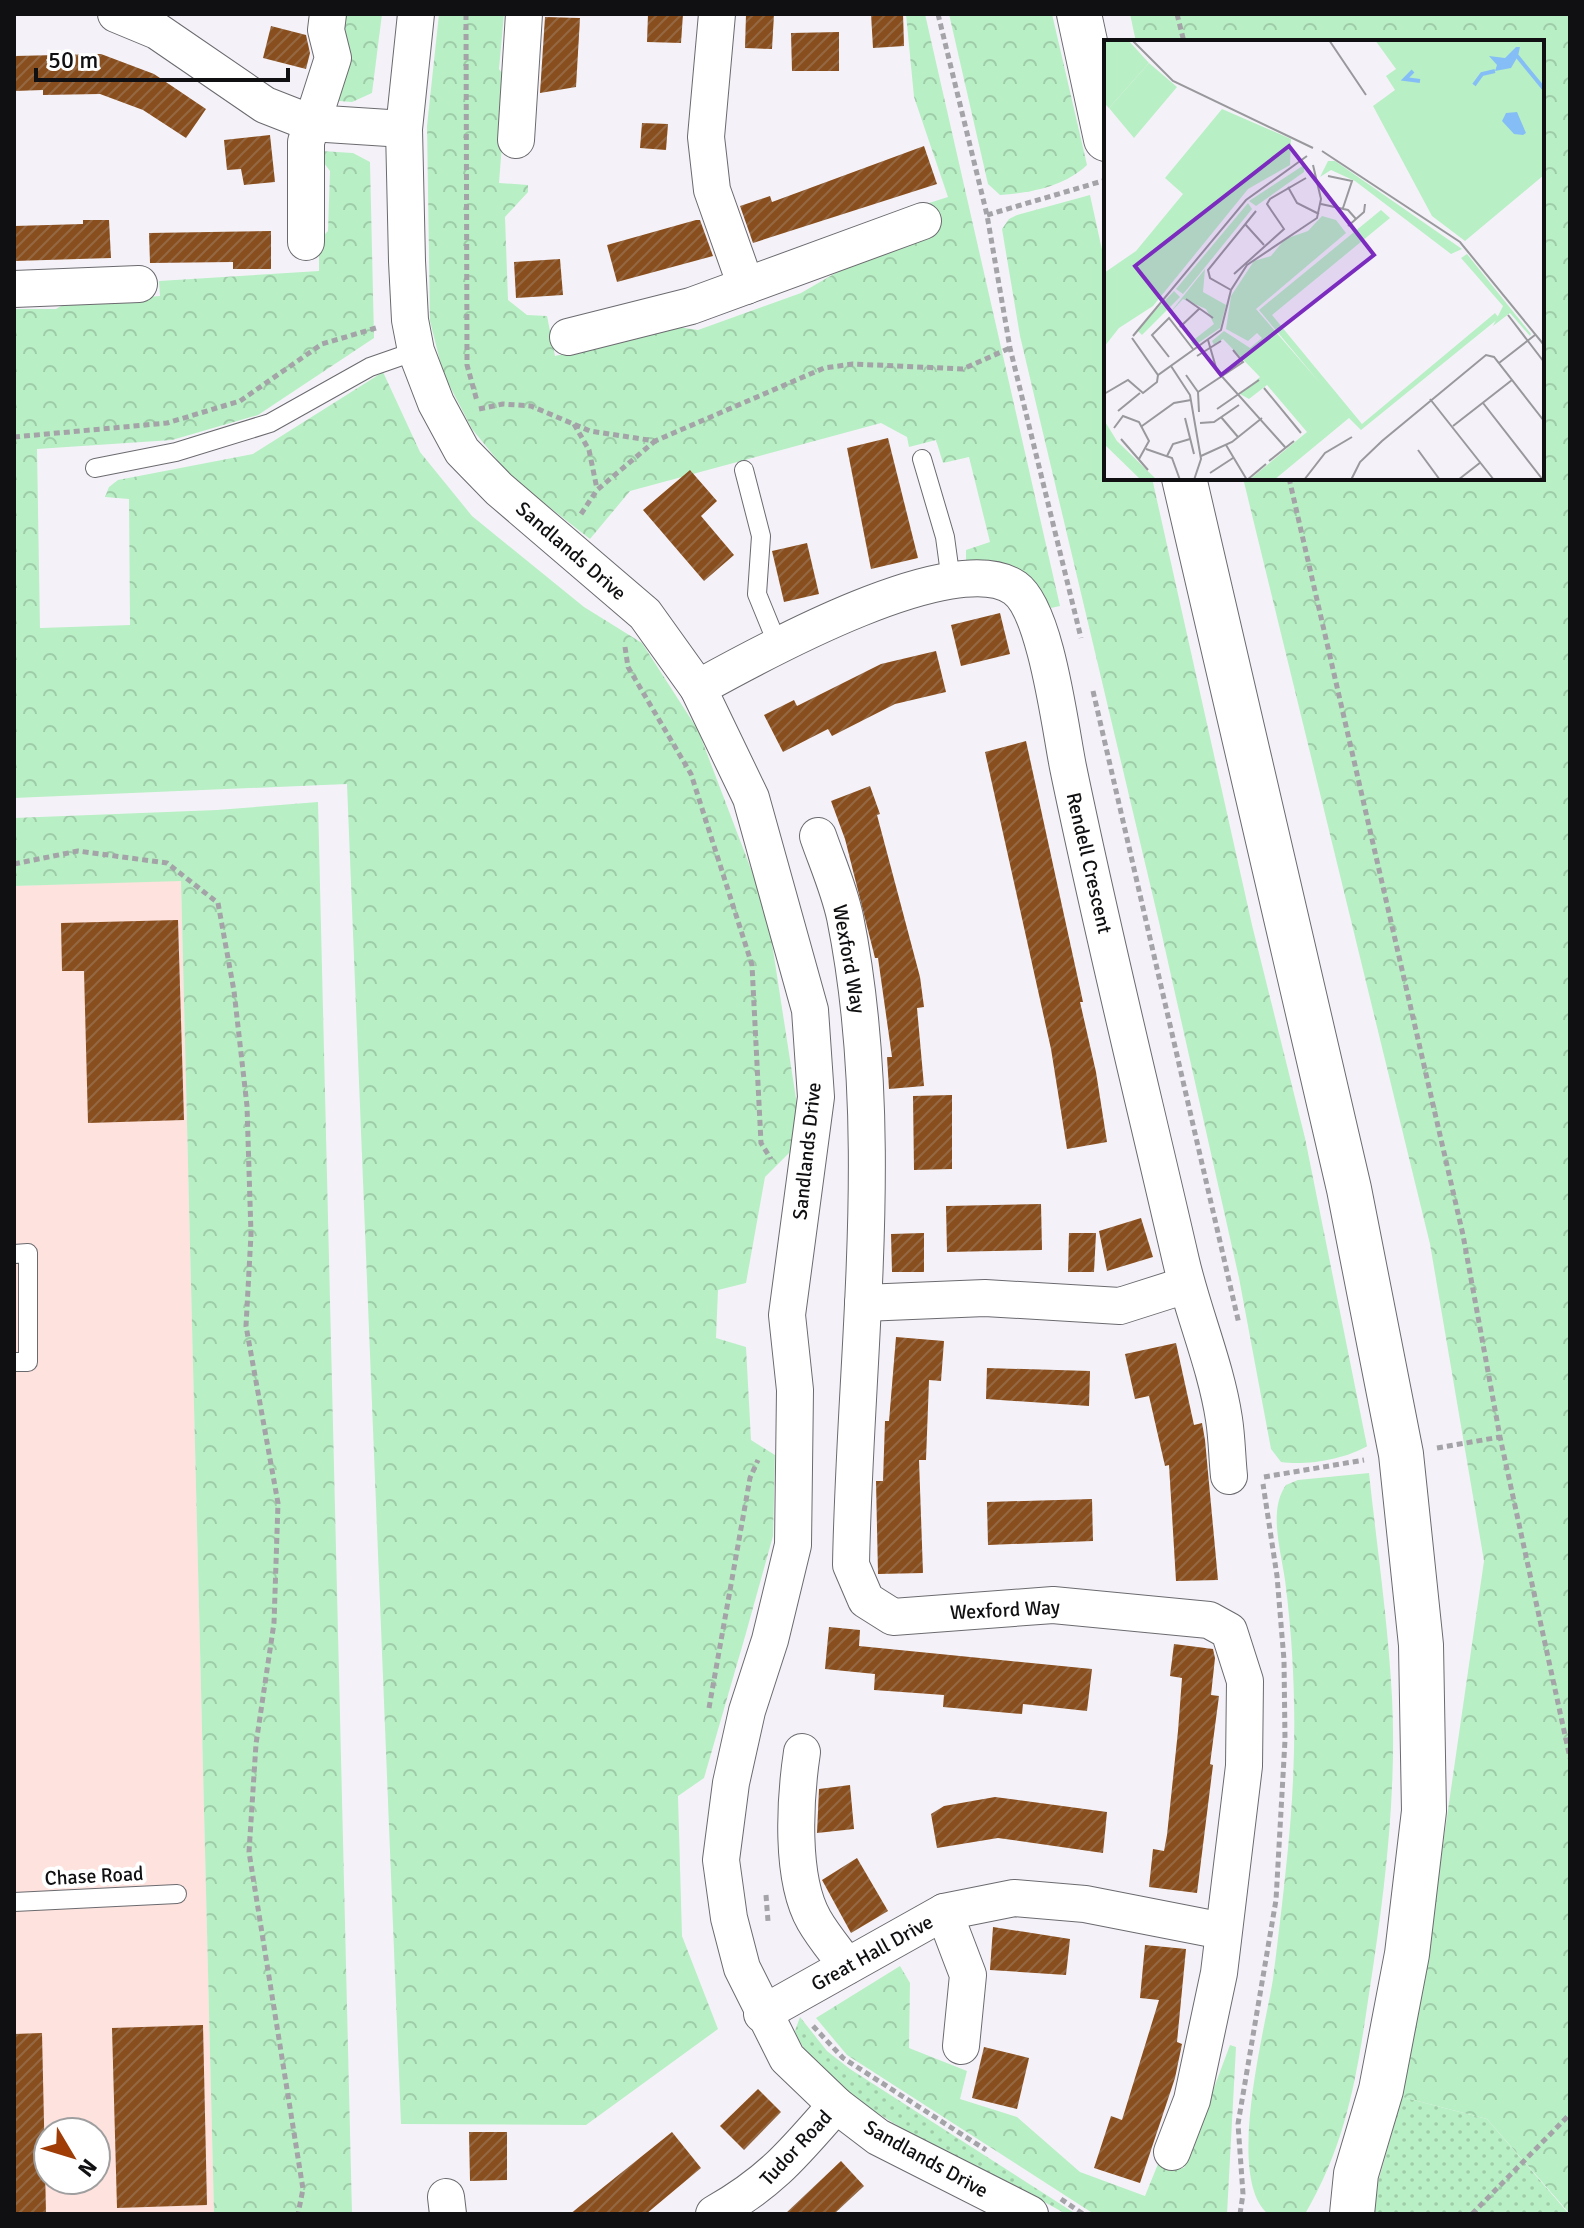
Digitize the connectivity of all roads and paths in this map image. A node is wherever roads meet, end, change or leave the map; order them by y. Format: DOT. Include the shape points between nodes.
graph roads {
  1 [pos="116,14"];
  2 [pos="328,14"];
  3 [pos="416,14"];
  4 [pos="524,14"];
  5 [pos="717,14"];
  6 [pos="1079,14"];
  7 [pos="1177,14"];
  8 [pos="1184,40"];
  9 [pos="311,123"];
  10 [pos="404,129"];
  11 [pos="1104,130"];
  12 [pos="516,140"];
  13 [pos="1104,181"];
  14 [pos="987,215"];
  15 [pos="923,221"];
  16 [pos="306,242"];
  17 [pos="139,284"];
  18 [pos="746,286"];
  19 [pos="14,289"];
  20 [pos="568,337"];
  21 [pos="1010,348"];
  22 [pos="405,355"];
  23 [pos="479,409"];
  24 [pos="574,424"];
  25 [pos="14,437"];
  26 [pos="655,441"];
  27 [pos="922,459"];
  28 [pos="95,468"];
  29 [pos="744,470"];
  30 [pos="1184,480"];
  31 [pos="1289,480"];
  32 [pos="597,490"];
  33 [pos="581,515"];
  34 [pos="951,581"];
  35 [pos="624,641"];
  36 [pos="777,643"];
  37 [pos="698,688"];
  38 [pos="818,836"];
  39 [pos="14,864"];
  40 [pos="779,1169"];
  41 [pos="21,1253"];
  42 [pos="1186,1285"];
  43 [pos="863,1303"];
  44 [pos="14,1362"];
  45 [pos="764,1449"];
  46 [pos="1229,1476"];
  47 [pos="707,1719"];
  48 [pos="802,1752"];
  49 [pos="1570,1758"];
  50 [pos="177,1894"];
  51 [pos="14,1902"];
  52 [pos="944,1912"];
  53 [pos="1223,1931"];
  54 [pos="847,1966"];
  55 [pos="762,2014"];
  56 [pos="961,2046"];
  57 [pos="836,2105"];
  58 [pos="1570,2114"];
  59 [pos="1172,2152"];
  60 [pos="1354,2194"];
  61 [pos="298,2214"];
  62 [pos="714,2214"];
  63 [pos="1030,2214"];
  64 [pos="1329,2214"];
  65 [pos="1472,2214"];
  1 -- 9 [label="street" via="157,31 265,105"];
  2 -- 9 [label="street" via="333,58"];
  3 -- 10 [label="street, Sandlands Drive"];
  4 -- 12 [label="street"];
  5 -- 18 [label="street" via="706,137 712,190"];
  6 -- 11 [label="main road"];
  7 -- 8 [label="path"];
  9 -- 10 [label="street"];
  9 -- 16 [label="street" via="306,142"];
  10 -- 22 [label="street, Sandlands Drive" via="410,320"];
  13 -- 14 [label="path"];
  15 -- 18 [label="street"];
  17 -- 19 [label="street"];
  18 -- 20 [label="street" via="691,306"];
  21 -- 26 [label="path" via="963,369 853,364 824,368"];
  22 -- 25 [label="path" via="388,324 322,344 240,401 181,419"];
  22 -- 28 [label="lane" via="370,367 270,423 176,452"];
  22 -- 37 [label="street, Sandlands Drive" via="462,451 645,614"];
  23 -- 24 [label="path" via="531,406"];
  24 -- 26 [label="path"];
  24 -- 32 [label="path" via="589,450"];
  26 -- 32 [label="path"];
  27 -- 34 [label="lane" via="945,537"];
  29 -- 36 [label="lane" via="761,536 757,594"];
  30 -- 60 [label="main road" via="1349,1189 1401,1454 1418,1616 1424,1811 1407,1954"];
  31 -- 49 [label="path" via="1463,1235 1500,1437"];
  32 -- 33 [label="path"];
  34 -- 36 [label="street, Rendell Crescent" via="898,594"];
  34 -- 42 [label="street, Rendell Crescent" via="986,577 1015,588 1038,619"];
  35 -- 40 [label="path" via="628,667 691,774 752,965 761,1143"];
  36 -- 37 [label="street, Rendell Crescent"];
  37 -- 55 [label="street, Sandlands Drive" via="751,798 783,907 810,1010 816,1097 787,1315 795,1390 793,1545 747,1711 721,1860 742,1968"];
  38 -- 43 [label="street, Wexford Way" via="875,1036"];
  39 -- 61 [label="path" via="78,851 167,863 218,903 247,1106 251,1234 246,1326 278,1503 274,1623 256,1744 249,1852 303,2189"];
  41 -- 44 [label="lane" via="28,1362"];
  42 -- 43 [label="street" via="1120,1306 985,1298"];
  42 -- 46 [label="street, Rendell Crescent" via="1224,1418"];
  43 -- 53 [label="street, Wexford Way" via="851,1565 866,1600 893,1617 1053,1605 1209,1620 1229,1631 1245,1681 1244,1766"];
  45 -- 47 [label="path" via="750,1478"];
  48 -- 54 [label="street" via="795,1800 801,1874 812,1917"];
  50 -- 51 [label="lane, Chase Road"];
  52 -- 53 [label="street, Great Hall Drive" via="1014,1898 1085,1904"];
  52 -- 54 [label="street, Great Hall Drive"];
  52 -- 56 [label="street" via="968,1975"];
  53 -- 59 [label="street, Wexford Way" via="1192,2100"];
  54 -- 55 [label="street, Great Hall Drive"];
  55 -- 57 [label="street, Sandlands Drive" via="787,2058"];
  57 -- 62 [label="street, Tudor Road" via="787,2163 756,2190"];
  57 -- 63 [label="street, Sandlands Drive" via="878,2137"];
  58 -- 65 [label="path"];
  60 -- 64 [label="main road"];
}
